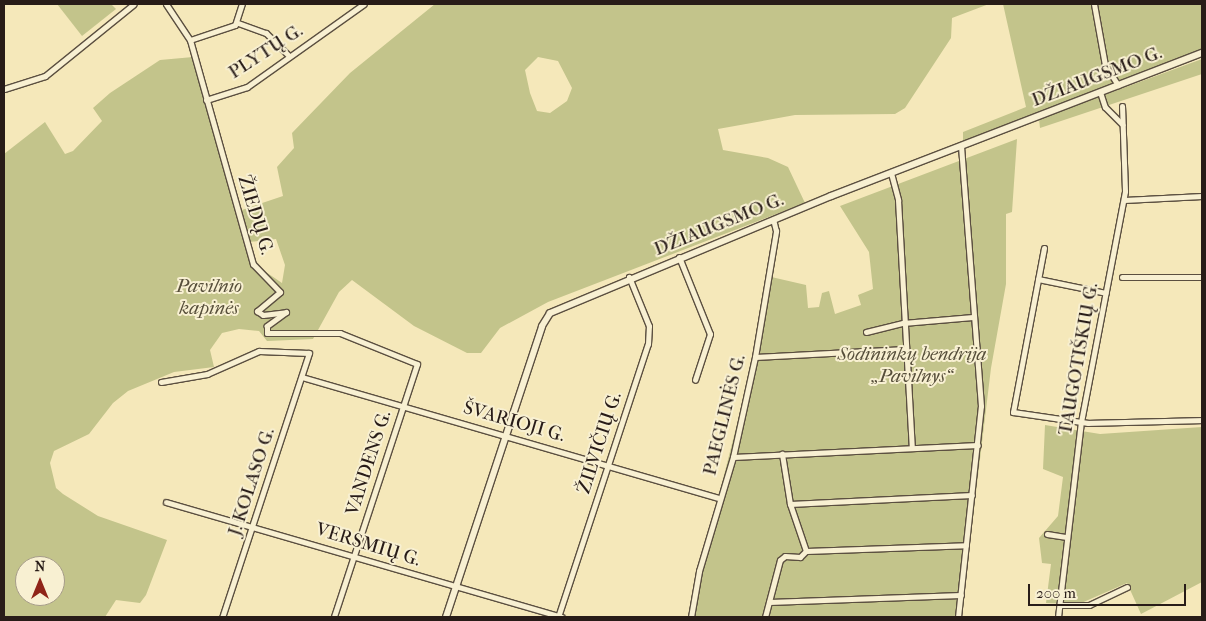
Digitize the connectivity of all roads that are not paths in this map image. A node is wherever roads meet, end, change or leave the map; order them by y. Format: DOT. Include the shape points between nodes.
graph roads {
  1 [pos="134,4"];
  2 [pos="166,4"];
  3 [pos="242,4"];
  4 [pos="364,4"];
  5 [pos="1094,4"];
  6 [pos="238,23"];
  7 [pos="190,40"];
  8 [pos="1202,53"];
  9 [pos="289,56"];
  10 [pos="1118,85"];
  11 [pos="4,89"];
  12 [pos="1100,92"];
  13 [pos="206,100"];
  14 [pos="1122,106"];
  15 [pos="1123,125"];
  16 [pos="961,146"];
  17 [pos="891,173"];
  18 [pos="1202,196"];
  19 [pos="1124,200"];
  20 [pos="773,219"];
  21 [pos="1044,248"];
  22 [pos="679,257"];
  23 [pos="630,277"];
  24 [pos="1122,277"];
  25 [pos="1202,277"];
  26 [pos="1038,279"];
  27 [pos="1106,292"];
  28 [pos="972,317"];
  29 [pos="904,323"];
  30 [pos="866,332"];
  31 [pos="906,349"];
  32 [pos="756,357"];
  33 [pos="414,374"];
  34 [pos="302,377"];
  35 [pos="695,380"];
  36 [pos="161,382"];
  37 [pos="404,406"];
  38 [pos="1202,420"];
  39 [pos="1081,422"];
  40 [pos="506,436"];
  41 [pos="978,445"];
  42 [pos="912,447"];
  43 [pos="782,454"];
  44 [pos="733,457"];
  45 [pos="609,466"];
  46 [pos="972,495"];
  47 [pos="718,498"];
  48 [pos="166,502"];
  49 [pos="790,504"];
  50 [pos="253,527"];
  51 [pos="1047,534"];
  52 [pos="1067,537"];
  53 [pos="966,545"];
  54 [pos="806,550"];
  55 [pos="354,556"];
  56 [pos="456,587"];
  57 [pos="1127,587"];
  58 [pos="961,595"];
  59 [pos="769,602"];
  60 [pos="1060,605"];
  61 [pos="222,617"];
  62 [pos="334,617"];
  63 [pos="446,617"];
  64 [pos="560,617"];
  65 [pos="691,617"];
  66 [pos="765,617"];
  67 [pos="958,617"];
  68 [pos="1058,617"];
  1 -- 11 [label="street" via="45,76"];
  2 -- 7 [label="street, ŽIEDŲ G."];
  3 -- 6 [label="street"];
  4 -- 9 [label="street, PLYTŲ G."];
  5 -- 10 [label="street" via="1105,65"];
  6 -- 7 [label="street"];
  6 -- 9 [label="street" via="266,33"];
  7 -- 13 [label="street, ŽIEDŲ G."];
  8 -- 10 [label="street, DŽIAUGSMO G."];
  9 -- 13 [label="street, PLYTŲ G." via="247,87"];
  10 -- 12 [label="street, DŽIAUGSMO G."];
  12 -- 15 [label="street" via="1105,107"];
  12 -- 16 [label="street, DŽIAUGSMO G."];
  13 -- 33 [label="street, ŽIEDŲ G." via="253,264 280,292 258,313 286,312 267,326 267,333 340,332 416,363"];
  14 -- 15 [label="street, TAUGOTIŠKIŲ G."];
  15 -- 19 [label="street, TAUGOTIŠKIŲ G."];
  16 -- 17 [label="street, DŽIAUGSMO G."];
  16 -- 28 [label="street"];
  17 -- 20 [label="street, DŽIAUGSMO G."];
  17 -- 29 [label="street" via="898,200"];
  18 -- 19 [label="street"];
  19 -- 27 [label="street, TAUGOTIŠKIŲ G."];
  20 -- 22 [label="street, DŽIAUGSMO G."];
  20 -- 32 [label="street, PAEGLINĖS G." via="776,234"];
  21 -- 26 [label="street"];
  22 -- 23 [label="street, DŽIAUGSMO G."];
  22 -- 35 [label="street" via="710,334"];
  23 -- 40 [label="street, DŽIAUGSMO G." via="547,316"];
  23 -- 45 [label="street, ŽILVIČIŲ G." via="649,337"];
  24 -- 25 [label="street"];
  26 -- 27 [label="street"];
  26 -- 39 [label="street" via="1013,412"];
  27 -- 39 [label="street, TAUGOTIŠKIŲ G."];
  28 -- 29 [label="street"];
  28 -- 41 [label="street" via="981,406"];
  29 -- 30 [label="street"];
  29 -- 31 [label="street"];
  31 -- 32 [label="street"];
  31 -- 42 [label="street"];
  32 -- 44 [label="street, PAEGLINĖS G."];
  33 -- 37 [label="street, VANDENS G."];
  34 -- 36 [label="street, J. KOLASO G." via="309,355 302,350 259,351 207,374"];
  34 -- 37 [label="street, ŠVARIOJI G."];
  34 -- 50 [label="street, J. KOLASO G."];
  37 -- 40 [label="street, ŠVARIOJI G."];
  37 -- 55 [label="street, VANDENS G."];
  38 -- 39 [label="street"];
  39 -- 52 [label="street, TAUGOTIŠKIŲ G."];
  40 -- 45 [label="street, ŠVARIOJI G."];
  40 -- 56 [label="street, DŽIAUGSMO G."];
  41 -- 42 [label="street"];
  41 -- 46 [label="street"];
  42 -- 43 [label="street"];
  43 -- 44 [label="street"];
  43 -- 49 [label="street"];
  44 -- 47 [label="street, PAEGLINĖS G."];
  45 -- 47 [label="street, ŠVARIOJI G."];
  45 -- 64 [label="street, ŽILVIČIŲ G."];
  46 -- 49 [label="street"];
  46 -- 53 [label="street"];
  47 -- 65 [label="street, PAEGLINĖS G."];
  48 -- 50 [label="street, VERSMIŲ G."];
  49 -- 54 [label="street"];
  50 -- 55 [label="street, VERSMIŲ G."];
  50 -- 61 [label="street, J. KOLASO G."];
  51 -- 52 [label="street"];
  52 -- 60 [label="street, TAUGOTIŠKIŲ G."];
  53 -- 54 [label="street"];
  53 -- 58 [label="street"];
  54 -- 59 [label="street" via="800,557 783,557"];
  55 -- 56 [label="street, VERSMIŲ G."];
  55 -- 62 [label="street, VANDENS G."];
  56 -- 63 [label="street, DŽIAUGSMO G."];
  56 -- 64 [label="street, VERSMIŲ G."];
  57 -- 60 [label="street" via="1089,605"];
  58 -- 59 [label="street"];
  58 -- 67 [label="street"];
  59 -- 66 [label="street"];
  60 -- 68 [label="street, TAUGOTIŠKIŲ G."];
}
